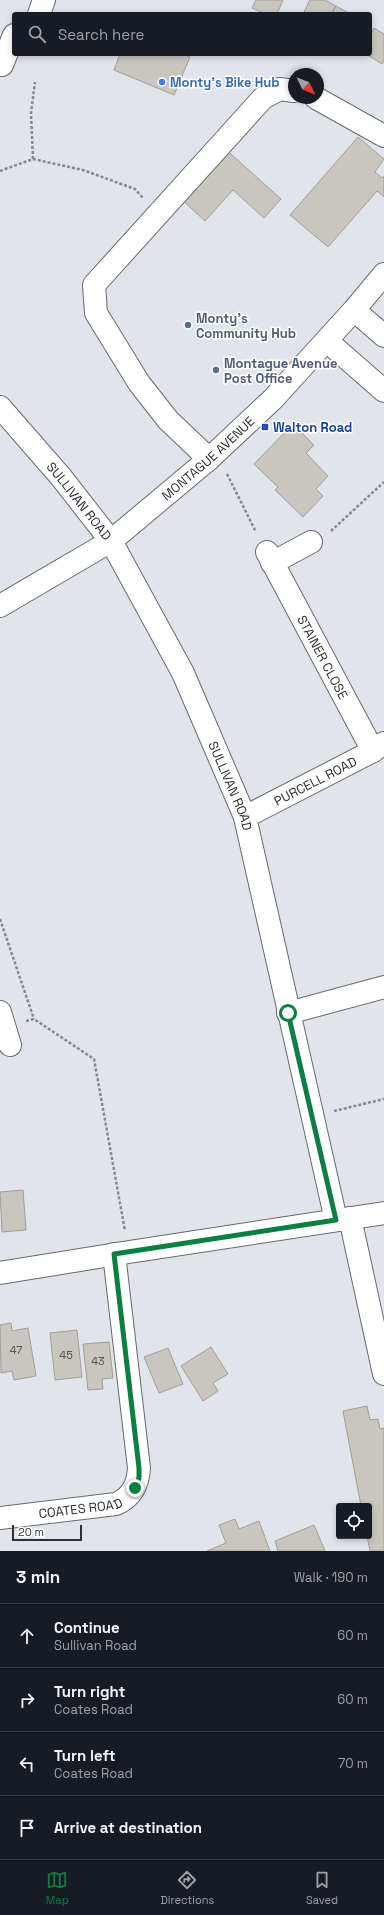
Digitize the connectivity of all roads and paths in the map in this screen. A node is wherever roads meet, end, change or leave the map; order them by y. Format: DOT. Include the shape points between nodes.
graph roads {
  1 [pos="44,0"];
  2 [pos="40,12"];
  3 [pos="12,40"];
  4 [pos="2,65"];
  5 [pos="35,82"];
  6 [pos="288,90"];
  7 [pos="324,102"];
  8 [pos="384,136"];
  9 [pos="33,159"];
  10 [pos="0,171"];
  11 [pos="158,213"];
  12 [pos="384,274"];
  13 [pos="354,310"];
  14 [pos="384,336"];
  15 [pos="327,341"];
  16 [pos="384,391"];
  17 [pos="0,407"];
  18 [pos="212,456"];
  19 [pos="384,482"];
  20 [pos="111,541"];
  21 [pos="311,542"];
  22 [pos="270,558"];
  23 [pos="0,606"];
  24 [pos="378,747"];
  25 [pos="245,817"];
  26 [pos="0,919"];
  27 [pos="384,987"];
  28 [pos="288,1013"];
  29 [pos="34,1019"];
  30 [pos="5,1027"];
  31 [pos="384,1099"];
  32 [pos="312,1115"];
  33 [pos="384,1213"];
  34 [pos="343,1219"];
  35 [pos="121,1253"];
  36 [pos="0,1274"];
  37 [pos="384,1374"];
  38 [pos="0,1518"];
  1 -- 2 [label="street"];
  3 -- 4 [label="street"];
  5 -- 9 [label="path" via="31,113"];
  6 -- 11 [label="street" via="280,89 263,98"];
  7 -- 8 [label="street"];
  9 -- 10 [label="path"];
  9 -- 11 [label="path" via="83,170 135,189"];
  11 -- 18 [label="street" via="94,285 96,313 148,395 168,420"];
  12 -- 13 [label="street, MONTAGUE AVENUE"];
  13 -- 14 [label="street"];
  13 -- 15 [label="street, MONTAGUE AVENUE"];
  15 -- 16 [label="street"];
  15 -- 18 [label="street, MONTAGUE AVENUE" via="273,399"];
  17 -- 20 [label="street, SULLIVAN ROAD" via="62,477"];
  18 -- 20 [label="street, MONTAGUE AVENUE"];
  18 -- 22 [label="path"];
  19 -- 21 [label="path" via="328,534"];
  20 -- 23 [label="street, MONTAGUE AVENUE"];
  20 -- 25 [label="street, SULLIVAN ROAD" via="183,673"];
  21 -- 22 [label="street"];
  22 -- 24 [label="street, STAINER CLOSE"];
  24 -- 25 [label="street, PURCELL ROAD"];
  25 -- 28 [label="street, SULLIVAN ROAD"];
  26 -- 29 [label="path"];
  27 -- 28 [label="street"];
  28 -- 32 [label="street, SULLIVAN ROAD"];
  29 -- 30 [label="path"];
  29 -- 35 [label="path" via="94,1058"];
  31 -- 32 [label="path"];
  32 -- 34 [label="street, SULLIVAN ROAD"];
  33 -- 34 [label="street"];
  34 -- 35 [label="street"];
  34 -- 37 [label="street, SULLIVAN ROAD"];
  35 -- 36 [label="street"];
  35 -- 38 [label="street, COATES ROAD" via="139,1468 135,1488 124,1500 116,1504"];
}
